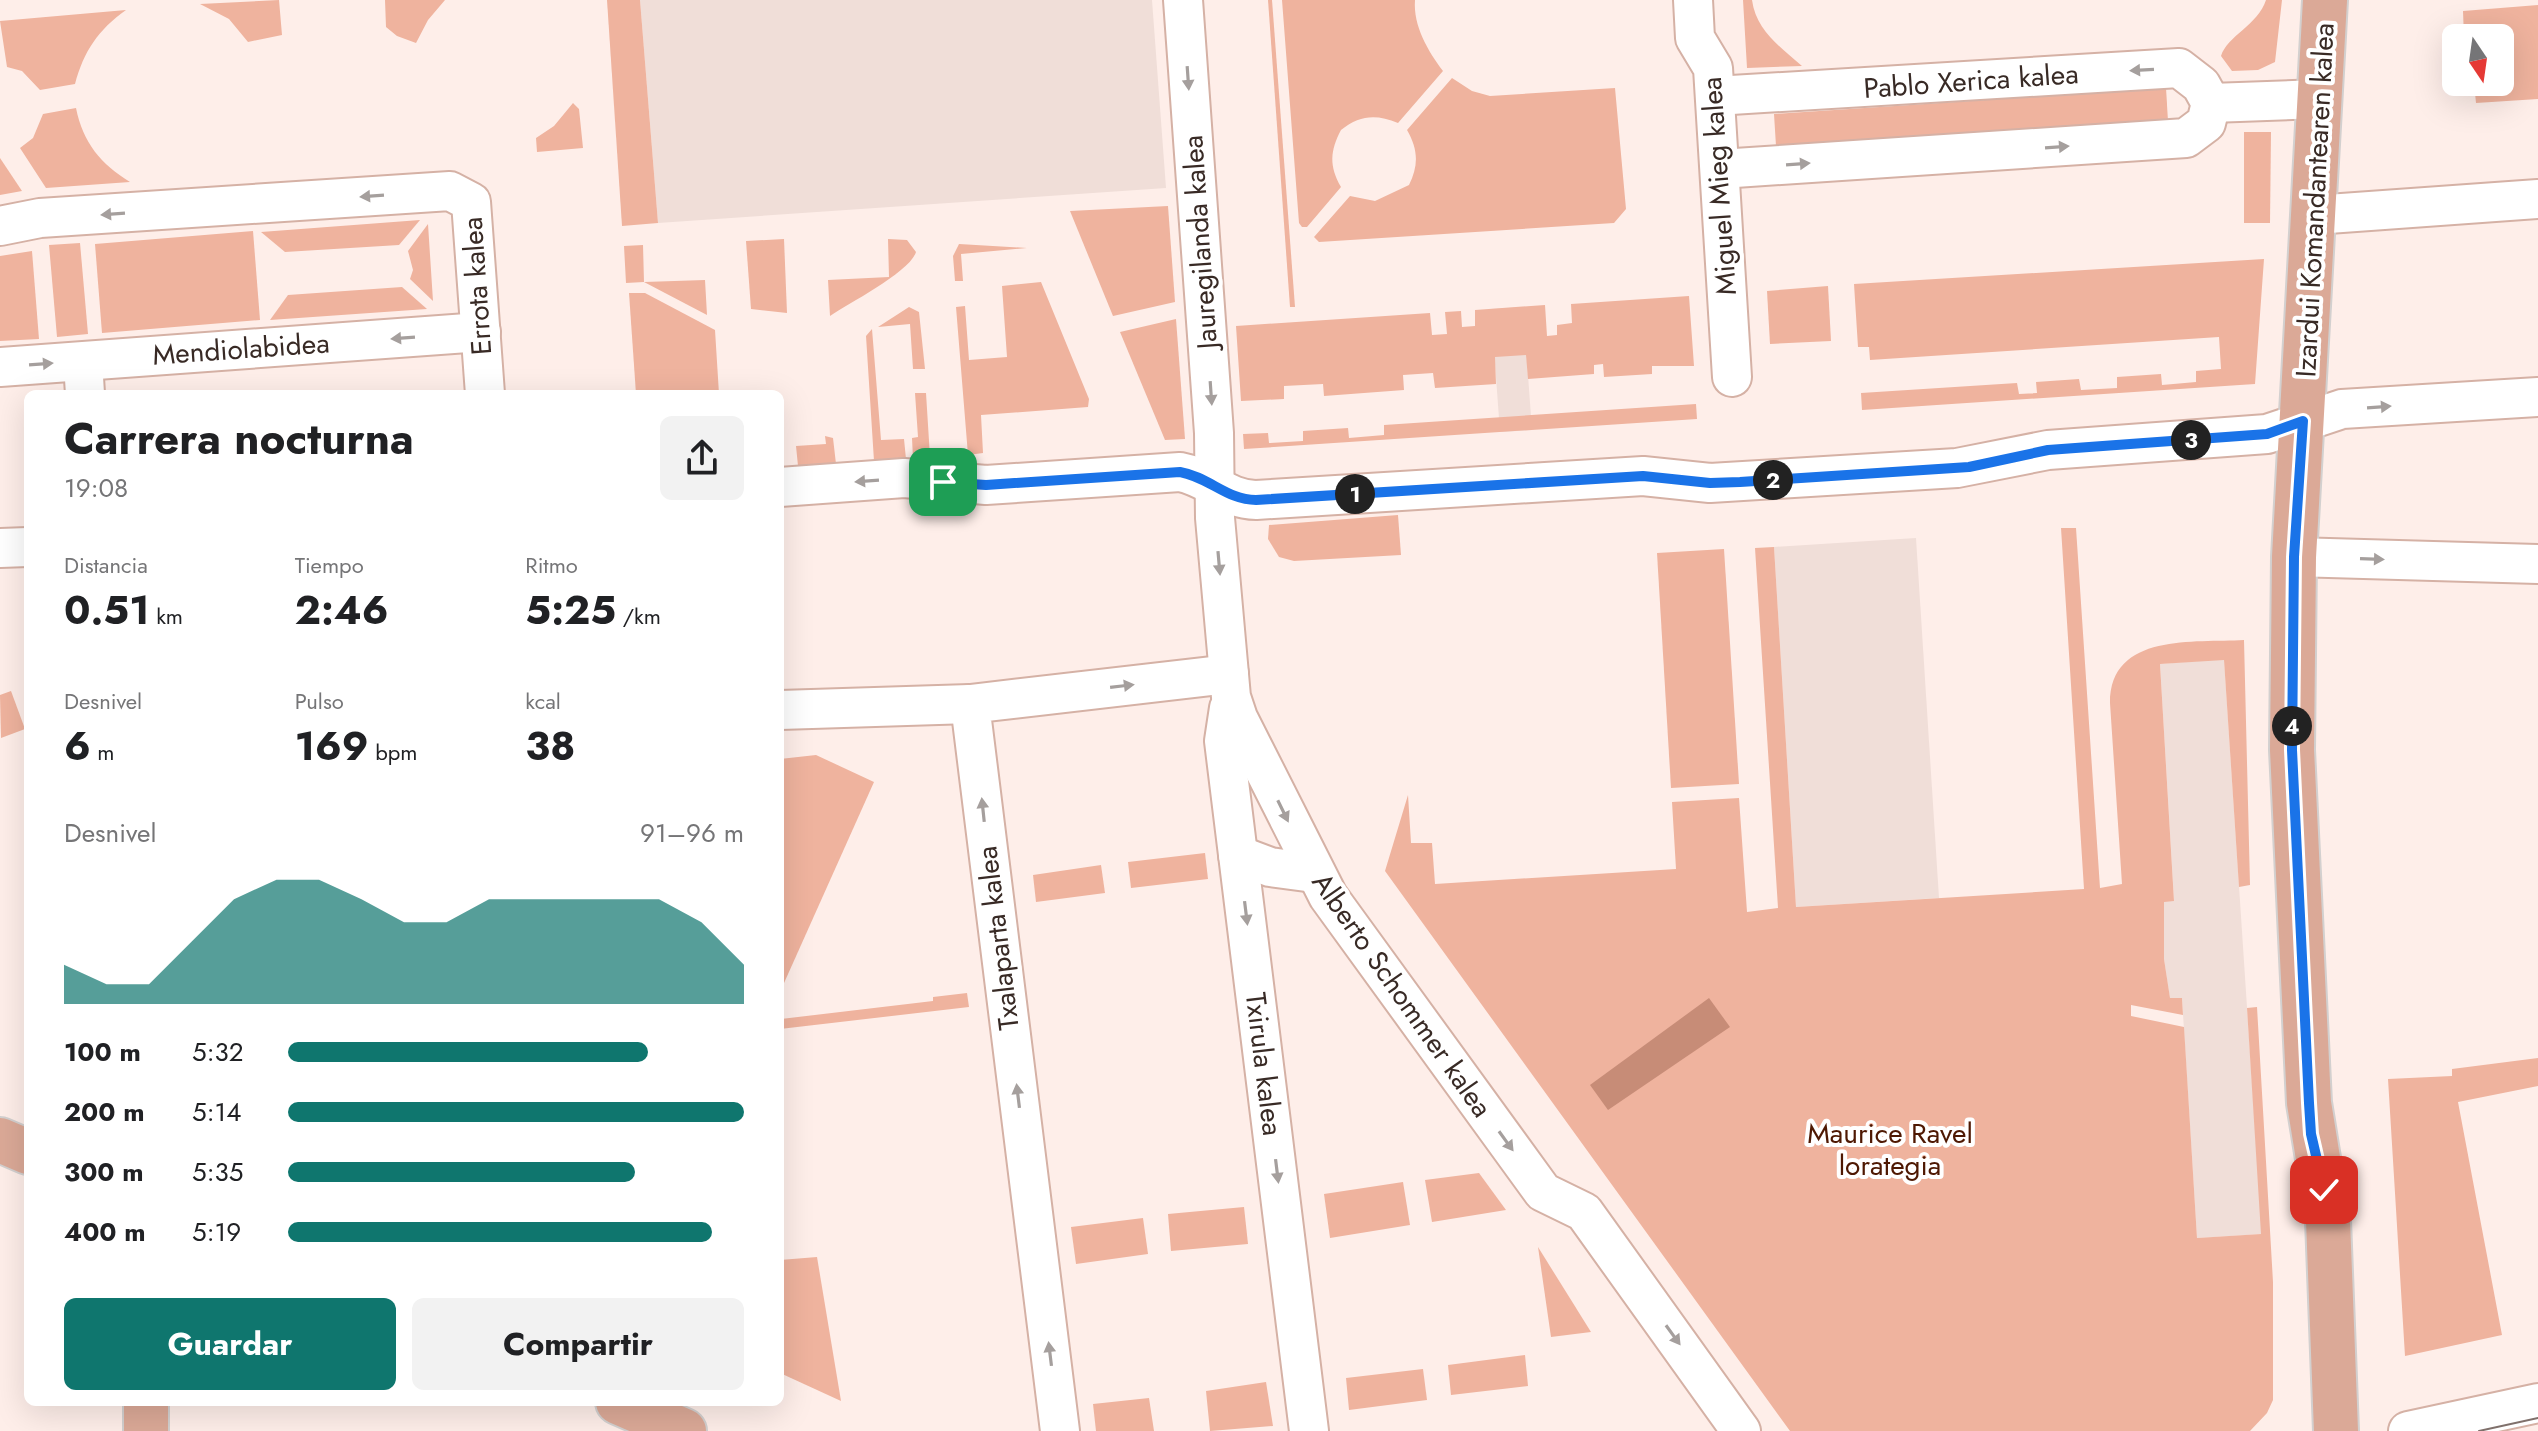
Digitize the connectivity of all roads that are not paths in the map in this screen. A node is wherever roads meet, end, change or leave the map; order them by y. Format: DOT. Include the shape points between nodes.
graph roads {
  1 [pos="1183,0"];
  2 [pos="1693,0"];
  3 [pos="2325,0"];
  4 [pos="1715,96"];
  5 [pos="2320,99"];
  6 [pos="2211,103"];
  7 [pos="1720,169"];
  8 [pos="2538,199"];
  9 [pos="2314,215"];
  10 [pos="0,226"];
  11 [pos="481,332"];
  12 [pos="0,367"];
  13 [pos="1732,377"];
  14 [pos="84,378"];
  15 [pos="485,390"];
  16 [pos="2538,397"];
  17 [pos="2303,421"];
  18 [pos="1216,485"];
  19 [pos="784,487"];
  20 [pos="24,547"];
  21 [pos="0,548"];
  22 [pos="2294,557"];
  23 [pos="2538,564"];
  24 [pos="1230,686"];
  25 [pos="970,704"];
  26 [pos="784,710"];
  27 [pos="1238,855"];
  28 [pos="1314,873"];
  29 [pos="0,1140"];
  30 [pos="24,1150"];
  31 [pos="2538,1403"];
  32 [pos="146,1406"];
  33 [pos="629,1415"];
  34 [pos="2329,1422"];
  35 [pos="146,1431"];
  36 [pos="684,1431"];
  37 [pos="1060,1431"];
  38 [pos="1309,1431"];
  39 [pos="1741,1431"];
  40 [pos="2408,1431"];
  1 -- 18 [label="street, Jauregilanda kalea, one-way"];
  2 -- 4 [label="street, Miguel Mieg kalea" via="1695,38 1713,68"];
  3 -- 5 [label="main road, Izardui Komandantearen kalea"];
  6 -- 4 [label="street, Pablo Xerica kalea, one-way" via="2201,85 2179,68"];
  4 -- 7 [label="street, Miguel Mieg kalea"];
  5 -- 6 [label="street"];
  5 -- 9 [label="main road, Izardui Komandantearen kalea"];
  7 -- 6 [label="street, one-way" via="2186,138 2206,123"];
  7 -- 13 [label="street, Miguel Mieg kalea"];
  8 -- 9 [label="street"];
  9 -- 17 [label="main road, Izardui Komandantearen kalea"];
  11 -- 10 [label="street, Errota kalea, one-way" via="471,202 450,191 40,218"];
  11 -- 14 [label="street, Mendiolabidea, one-way"];
  11 -- 15 [label="street, Errota kalea"];
  12 -- 14 [label="street, Mendiolabidea, one-way"];
  17 -- 16 [label="street, one-way" via="2342,409"];
  17 -- 18 [label="street" via="2267,434 2048,450 1969,467 1767,480 1710,483 1643,476 1256,500 1233,497"];
  17 -- 22 [label="main road, Izardui Komandantearen kalea"];
  18 -- 19 [label="street, one-way" via="1194,474 1172,472 986,485 904,478"];
  18 -- 24 [label="street, Alberto Schommer kalea, one-way"];
  20 -- 21 [label="street"];
  22 -- 23 [label="street, one-way"];
  22 -- 34 [label="main road, Izardui Komandantearen kalea" via="2292,750 2311,1134 2328,1220"];
  25 -- 24 [label="street, one-way"];
  24 -- 27 [label="street, Txirula kalea" via="1224,741"];
  24 -- 28 [label="street, Alberto Schommer kalea, one-way" via="1247,739"];
  25 -- 26 [label="street"];
  37 -- 25 [label="street, Txalaparta kalea, one-way"];
  27 -- 28 [label="street" via="1270,867"];
  27 -- 38 [label="street, Txirula kalea, one-way"];
  28 -- 39 [label="street, Alberto Schommer kalea, one-way" via="1543,1192 1584,1212"];
  29 -- 30 [label="main road"];
  31 -- 40 [label="street"];
  32 -- 35 [label="main road"];
  33 -- 36 [label="main road"];
}
